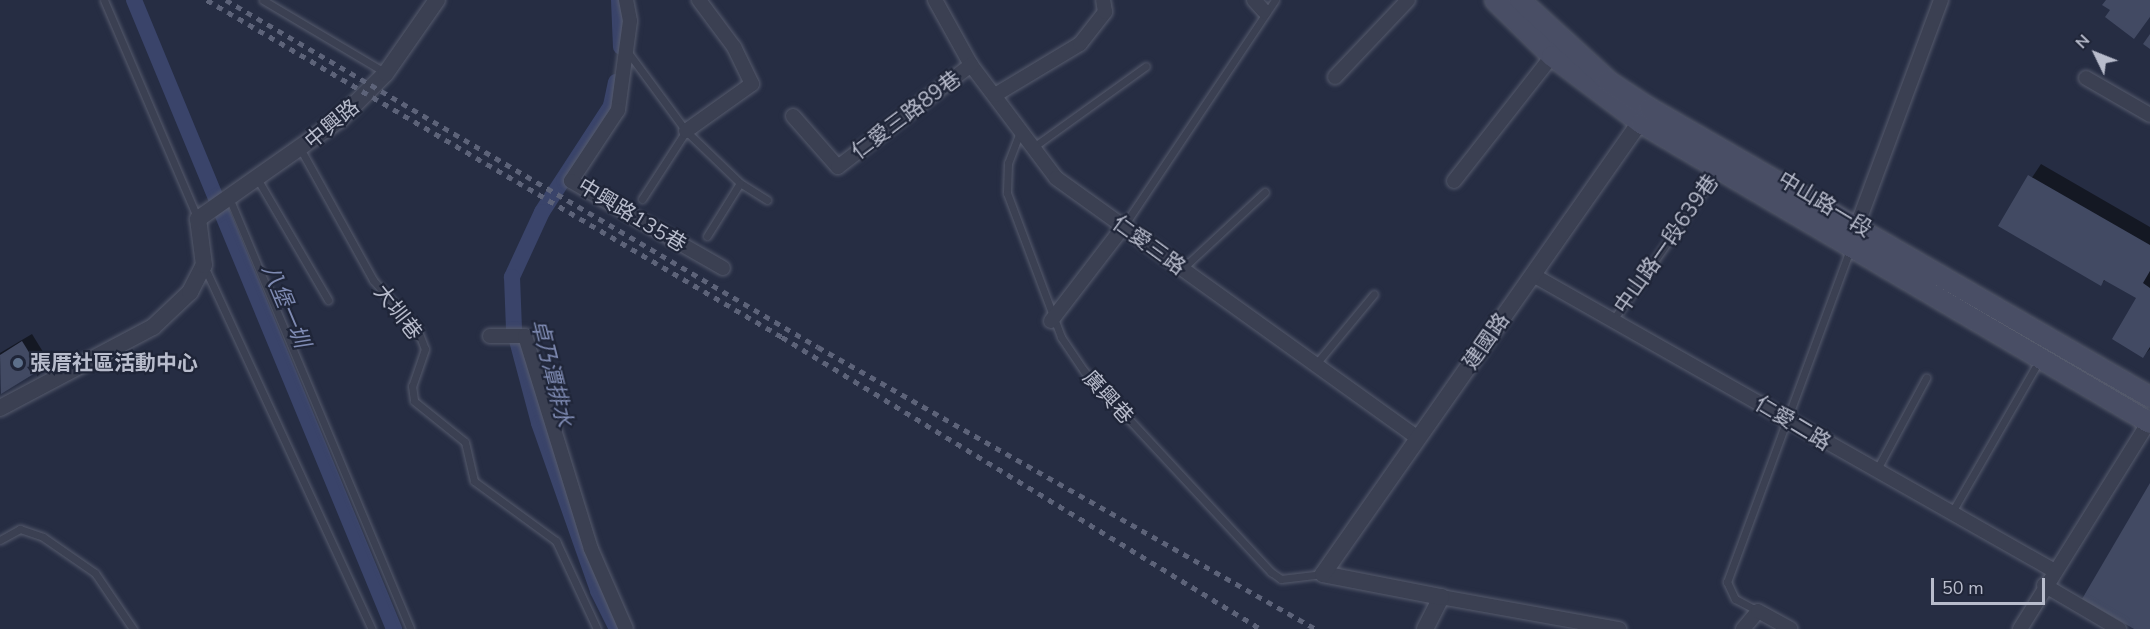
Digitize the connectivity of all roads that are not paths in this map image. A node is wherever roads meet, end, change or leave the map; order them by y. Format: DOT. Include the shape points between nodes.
graph roads {
  1 [pos="104,0"];
  2 [pos="263,0"];
  3 [pos="437,0"];
  4 [pos="626,0"];
  5 [pos="699,0"];
  6 [pos="935,0"];
  7 [pos="1103,0"];
  8 [pos="1275,0"];
  9 [pos="1408,0"];
  10 [pos="1495,0"];
  11 [pos="1941,0"];
  12 [pos="1531,4"];
  13 [pos="1259,5"];
  14 [pos="1518,26"];
  15 [pos="627,51"];
  16 [pos="1552,56"];
  17 [pos="971,65"];
  18 [pos="1146,66"];
  19 [pos="386,73"];
  20 [pos="1335,78"];
  21 [pos="2086,78"];
  22 [pos="995,95"];
  23 [pos="2150,115"];
  24 [pos="793,116"];
  25 [pos="1645,116"];
  26 [pos="687,131"];
  27 [pos="1020,132"];
  28 [pos="1032,148"];
  29 [pos="301,150"];
  30 [pos="1719,168"];
  31 [pos="258,180"];
  32 [pos="1454,181"];
  33 [pos="740,183"];
  34 [pos="1265,192"];
  35 [pos="642,199"];
  36 [pos="229,200"];
  37 [pos="766,200"];
  38 [pos="198,218"];
  39 [pos="1123,227"];
  40 [pos="707,236"];
  41 [pos="1853,238"];
  42 [pos="204,265"];
  43 [pos="723,268"];
  44 [pos="1182,269"];
  45 [pos="1533,274"];
  46 [pos="1374,294"];
  47 [pos="328,300"];
  48 [pos="1613,320"];
  49 [pos="1051,321"];
  50 [pos="490,336"];
  51 [pos="2040,358"];
  52 [pos="1315,365"];
  53 [pos="1926,378"];
  54 [pos="2150,397"];
  55 [pos="1,405"];
  56 [pos="1788,422"];
  57 [pos="2150,422"];
  58 [pos="1418,438"];
  59 [pos="1876,471"];
  60 [pos="1951,513"];
  61 [pos="0,540"];
  62 [pos="2053,570"];
  63 [pos="1323,574"];
  64 [pos="2044,585"];
  65 [pos="1441,597"];
  66 [pos="1758,611"];
  67 [pos="133,629"];
  68 [pos="372,629"];
  69 [pos="410,629"];
  70 [pos="597,629"];
  71 [pos="626,629"];
  72 [pos="1425,629"];
  73 [pos="1619,629"];
  74 [pos="1743,629"];
  75 [pos="1790,629"];
  76 [pos="2020,629"];
  77 [pos="2119,629"];
  1 -- 38 [label="lane"];
  2 -- 19 [label="lane"];
  3 -- 19 [label="street, 中興路"];
  4 -- 15 [label="street, 中興路135巷"];
  5 -- 26 [label="street" via="735,47 752,84"];
  6 -- 17 [label="street, 仁愛三路"];
  7 -- 22 [label="street" via="1105,12 1080,45"];
  8 -- 13 [label="lane"];
  9 -- 20 [label="street"];
  10 -- 14 [label="main road, 中山路一段"];
  11 -- 41 [label="street"];
  12 -- 14 [label="street"];
  12 -- 25 [label="main road, 中山路一段"];
  13 -- 39 [label="lane" via="1197,112"];
  14 -- 16 [label="main road, 中山路一段"];
  15 -- 26 [label="lane"];
  15 -- 43 [label="street, 中興路135巷" via="618,110 571,181"];
  16 -- 25 [label="main road, 中山路一段"];
  16 -- 32 [label="street"];
  17 -- 22 [label="street, 仁愛三路"];
  17 -- 24 [label="street, 仁愛三路89巷" via="838,167"];
  18 -- 28 [label="lane"];
  19 -- 29 [label="street, 中興路"];
  21 -- 23 [label="street"];
  22 -- 27 [label="street, 仁愛三路"];
  25 -- 30 [label="main road, 中山路一段"];
  25 -- 41 [label="main road, 中山路一段"];
  25 -- 45 [label="street, 建國路"];
  26 -- 33 [label="lane"];
  26 -- 35 [label="lane"];
  27 -- 28 [label="street, 仁愛三路"];
  27 -- 49 [label="lane, 廣興巷" via="1008,163 1007,193"];
  28 -- 39 [label="street, 仁愛三路" via="1056,178"];
  29 -- 31 [label="street, 中興路"];
  29 -- 70 [label="lane, 大圳巷" via="373,280 418,331 425,349 412,386 414,400 465,442 474,482 556,541"];
  30 -- 41 [label="main road, 中山路一段"];
  30 -- 48 [label="lane, 中山路一段639巷"];
  31 -- 36 [label="street, 中興路"];
  31 -- 47 [label="lane"];
  33 -- 37 [label="lane"];
  33 -- 40 [label="lane"];
  34 -- 44 [label="lane"];
  36 -- 38 [label="street, 中興路"];
  36 -- 69 [label="lane"];
  38 -- 42 [label="street"];
  39 -- 44 [label="street, 仁愛三路"];
  39 -- 49 [label="street"];
  41 -- 51 [label="main road, 中山路一段"];
  41 -- 54 [label="main road, 中山路一段"];
  41 -- 56 [label="lane"];
  42 -- 55 [label="street" via="190,292 153,327"];
  42 -- 68 [label="lane"];
  44 -- 52 [label="street, 仁愛三路"];
  45 -- 48 [label="street, 仁愛二路"];
  45 -- 58 [label="street, 建國路"];
  46 -- 52 [label="lane"];
  48 -- 56 [label="street, 仁愛二路"];
  49 -- 63 [label="lane, 廣興巷" via="1084,371 1271,572 1281,579"];
  50 -- 71 [label="street" via="525,336 591,549"];
  51 -- 57 [label="main road, 中山路一段"];
  51 -- 60 [label="lane"];
  52 -- 58 [label="street, 仁愛三路"];
  53 -- 59 [label="lane"];
  56 -- 59 [label="street, 仁愛二路"];
  56 -- 66 [label="lane" via="1726,582 1735,599"];
  57 -- 62 [label="street"];
  58 -- 63 [label="street, 建國路"];
  59 -- 60 [label="street, 仁愛二路"];
  60 -- 62 [label="street, 仁愛二路"];
  61 -- 67 [label="lane" via="20,529 43,537 95,573"];
  62 -- 64 [label="street"];
  63 -- 65 [label="street"];
  64 -- 76 [label="street"];
  64 -- 77 [label="street"];
  65 -- 72 [label="street"];
  65 -- 73 [label="street"];
  66 -- 74 [label="street"];
  66 -- 75 [label="street"];
}
